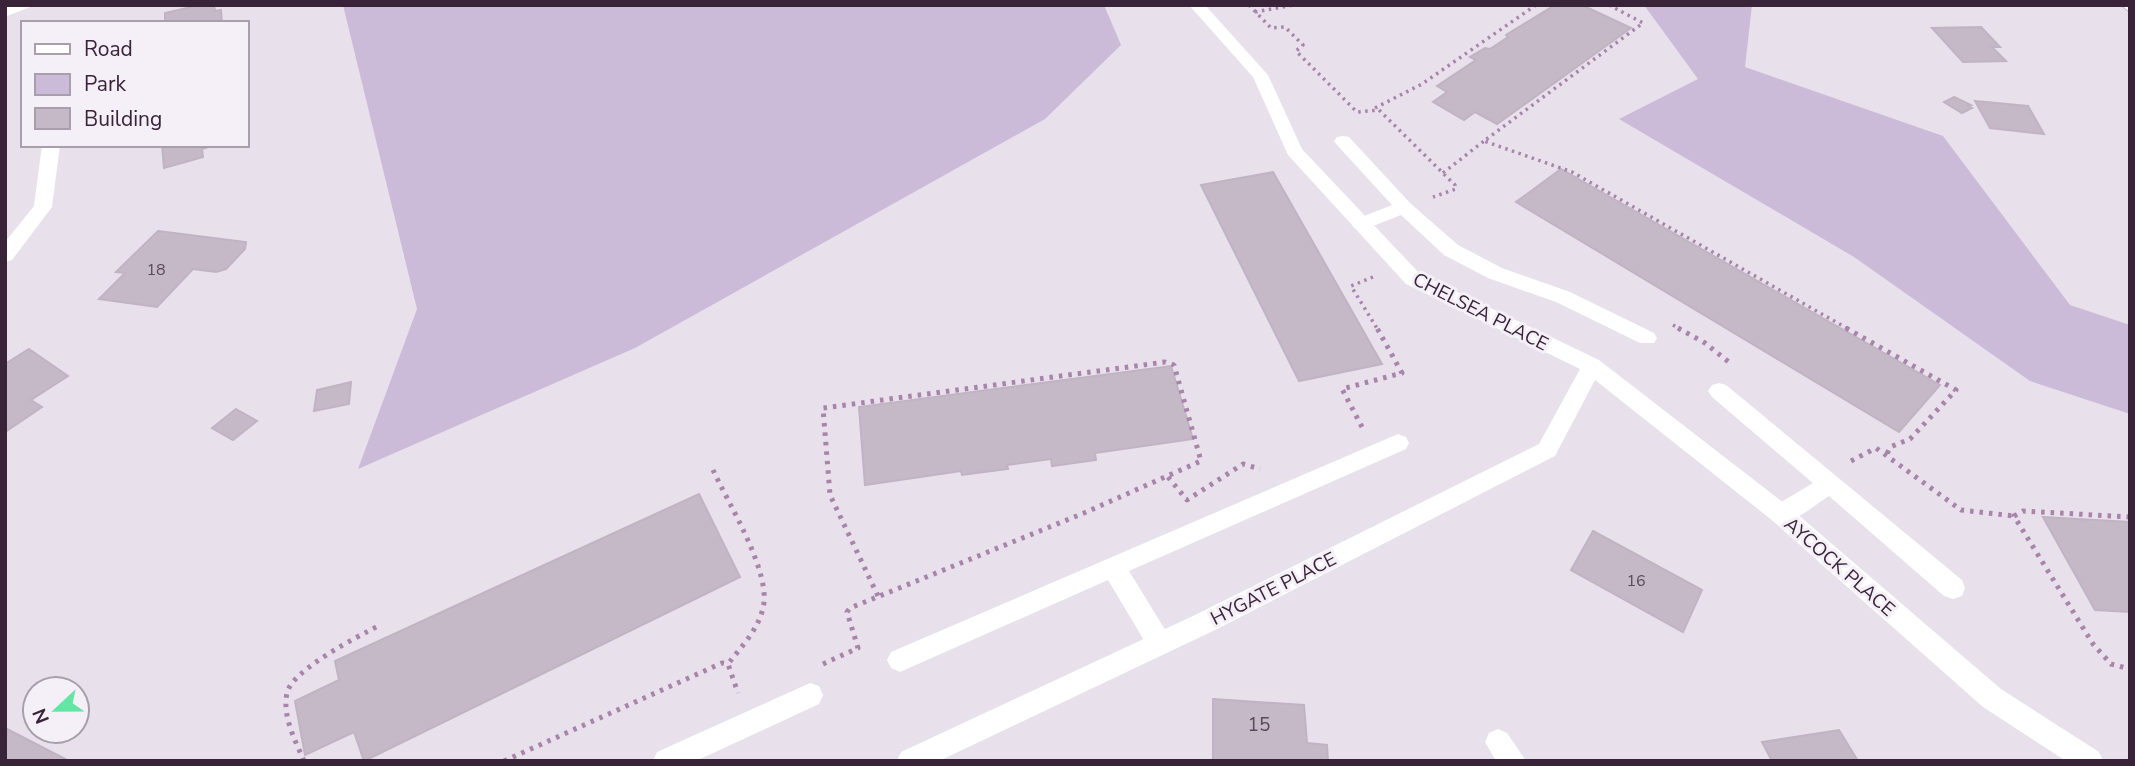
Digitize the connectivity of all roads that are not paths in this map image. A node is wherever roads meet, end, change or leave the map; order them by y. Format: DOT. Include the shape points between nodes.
graph roads {
  1 [pos="30,5"];
  2 [pos="1196,5"];
  3 [pos="5,12"];
  4 [pos="1343,141"];
  5 [pos="51,147"];
  6 [pos="1404,207"];
  7 [pos="1361,224"];
  8 [pos="5,255"];
  9 [pos="1647,338"];
  10 [pos="1592,366"];
  11 [pos="1719,391"];
  12 [pos="1398,443"];
  13 [pos="1830,484"];
  14 [pos="1781,514"];
  15 [pos="1114,568"];
  16 [pos="1953,588"];
  17 [pos="1160,643"];
  18 [pos="900,660"];
  19 [pos="810,682"];
  20 [pos="666,761"];
  21 [pos="910,761"];
  22 [pos="2091,761"];
  1 -- 3 [label="street"];
  2 -- 7 [label="street, CHELSEA PLACE" via="1260,75 1294,151"];
  4 -- 6 [label="street"];
  5 -- 8 [label="street" via="43,207"];
  6 -- 7 [label="street"];
  6 -- 9 [label="street" via="1451,250 1495,274 1563,298"];
  7 -- 10 [label="street, CHELSEA PLACE" via="1413,279"];
  10 -- 14 [label="street, AYCOCK PLACE"];
  10 -- 17 [label="street, HYGATE PLACE" via="1547,450"];
  11 -- 13 [label="street"];
  12 -- 15 [label="street"];
  13 -- 14 [label="street"];
  13 -- 16 [label="street"];
  14 -- 22 [label="street, AYCOCK PLACE" via="1992,698"];
  15 -- 17 [label="street"];
  15 -- 18 [label="street"];
  17 -- 21 [label="street, HYGATE PLACE"];
  19 -- 20 [label="street"];
}
